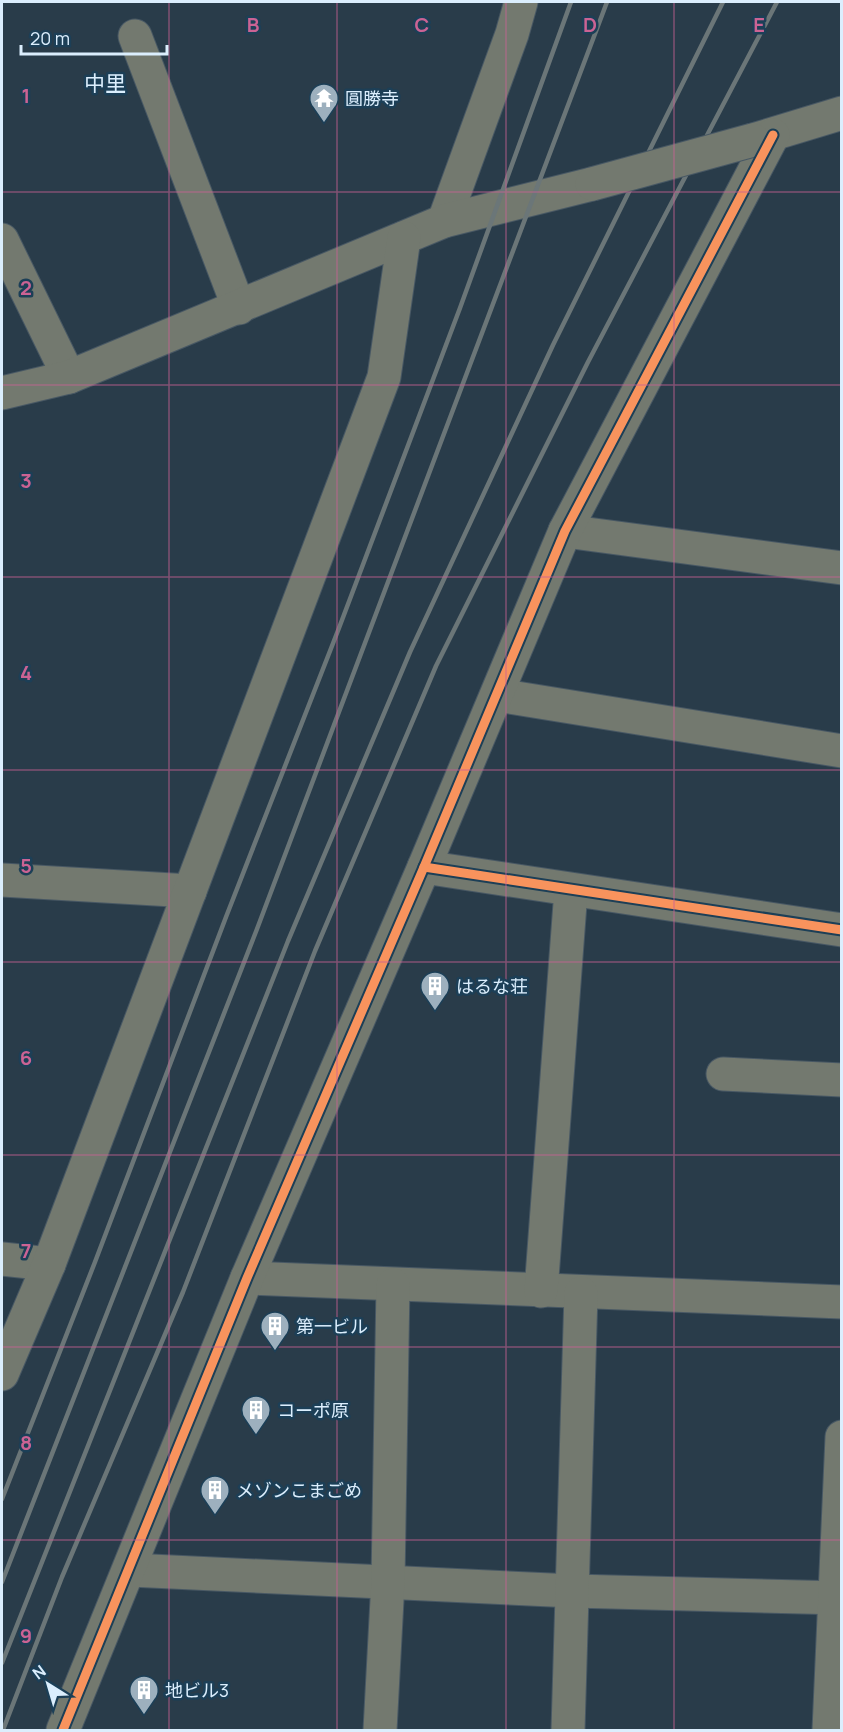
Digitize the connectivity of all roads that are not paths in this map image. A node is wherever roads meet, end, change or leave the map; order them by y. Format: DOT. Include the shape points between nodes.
graph roads {
  1 [pos="521,2"];
  2 [pos="135,36"];
  3 [pos="842,113"];
  4 [pos="763,138"];
  5 [pos="444,221"];
  6 [pos="404,238"];
  7 [pos="2,240"];
  8 [pos="238,308"];
  9 [pos="69,376"];
  10 [pos="2,393"];
  11 [pos="565,531"];
  12 [pos="842,568"];
  13 [pos="496,695"];
  14 [pos="842,751"];
  15 [pos="424,867"];
  16 [pos="2,880"];
  17 [pos="571,890"];
  18 [pos="190,891"];
  19 [pos="842,930"];
  20 [pos="723,1074"];
  21 [pos="842,1080"];
  22 [pos="2,1259"];
  23 [pos="49,1264"];
  24 [pos="247,1278"];
  25 [pos="393,1285"];
  26 [pos="542,1291"];
  27 [pos="581,1293"];
  28 [pos="842,1302"];
  29 [pos="2,1374"];
  30 [pos="842,1437"];
  31 [pos="130,1570"];
  32 [pos="388,1581"];
  33 [pos="573,1592"];
  34 [pos="838,1597"];
  35 [pos="63,1731"];
  36 [pos="380,1731"];
  37 [pos="568,1731"];
  38 [pos="829,1731"];
  1 -- 5 [label="street"];
  2 -- 8 [label="street"];
  3 -- 4 [label="street"];
  4 -- 5 [label="street, bridge"];
  4 -- 11 [label="street"];
  5 -- 6 [label="street"];
  6 -- 8 [label="street"];
  6 -- 18 [label="street" via="384,377"];
  7 -- 9 [label="street"];
  8 -- 9 [label="street"];
  9 -- 10 [label="street"];
  11 -- 12 [label="street"];
  11 -- 13 [label="street"];
  13 -- 14 [label="street"];
  13 -- 15 [label="street"];
  15 -- 17 [label="street"];
  15 -- 24 [label="street"];
  16 -- 18 [label="street"];
  17 -- 19 [label="street"];
  17 -- 26 [label="street"];
  18 -- 23 [label="street"];
  20 -- 21 [label="street"];
  22 -- 23 [label="street"];
  23 -- 29 [label="street"];
  24 -- 25 [label="street"];
  24 -- 31 [label="street"];
  25 -- 26 [label="street"];
  25 -- 32 [label="street"];
  26 -- 27 [label="street"];
  27 -- 28 [label="street"];
  27 -- 33 [label="street"];
  30 -- 34 [label="street"];
  31 -- 32 [label="street"];
  31 -- 35 [label="street"];
  32 -- 33 [label="street"];
  32 -- 36 [label="street"];
  33 -- 34 [label="street"];
  33 -- 37 [label="street"];
  34 -- 38 [label="street"];
}
